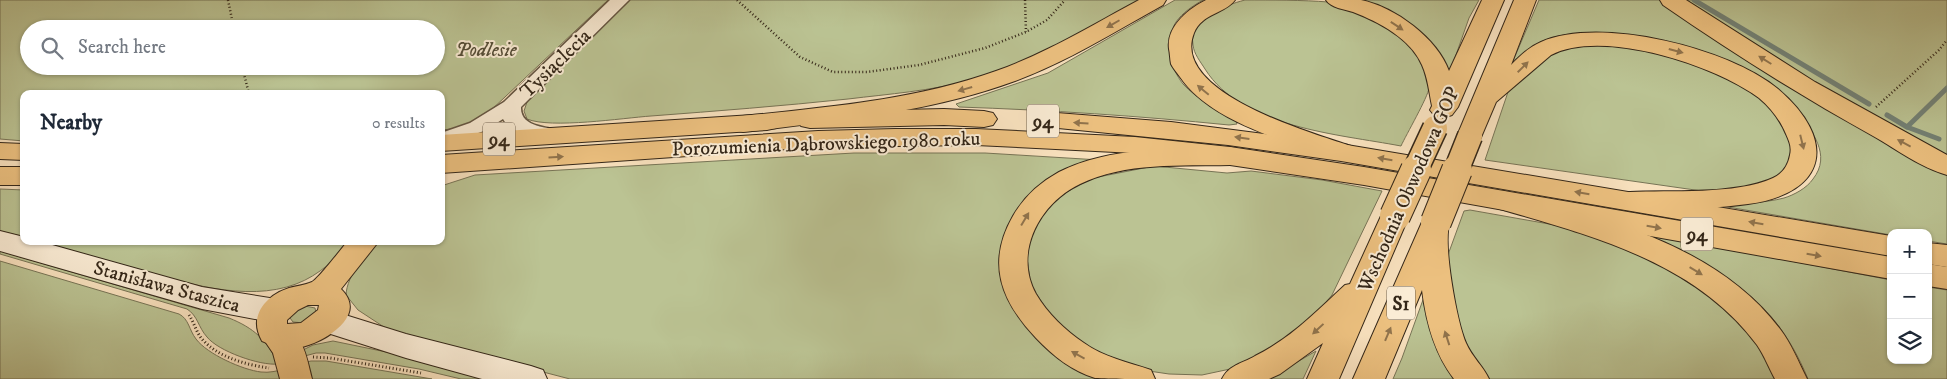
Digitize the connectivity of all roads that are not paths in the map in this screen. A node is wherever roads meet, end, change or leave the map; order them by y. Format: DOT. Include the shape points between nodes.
graph roads {
  1 [pos="620,0"];
  2 [pos="1156,0"];
  3 [pos="1224,0"];
  4 [pos="1337,0"];
  5 [pos="1493,0"];
  6 [pos="1525,0"];
  7 [pos="1671,0"];
  8 [pos="1486,98"];
  9 [pos="511,106"];
  10 [pos="1440,117"];
  11 [pos="743,124"];
  12 [pos="556,135"];
  13 [pos="445,139"];
  14 [pos="445,141"];
  15 [pos="0,151"];
  16 [pos="20,152"];
  17 [pos="1342,152"];
  18 [pos="1230,156"];
  19 [pos="507,160"];
  20 [pos="445,164"];
  21 [pos="1947,166"];
  22 [pos="0,176"];
  23 [pos="20,176"];
  24 [pos="445,180"];
  25 [pos="1503,200"];
  26 [pos="1630,201"];
  27 [pos="1434,225"];
  28 [pos="0,241"];
  29 [pos="362,245"];
  30 [pos="1887,245"];
  31 [pos="1932,254"];
  32 [pos="1947,256"];
  33 [pos="1887,267"];
  34 [pos="1932,276"];
  35 [pos="1947,278"];
  36 [pos="1366,283"];
  37 [pos="323,307"];
  38 [pos="276,323"];
  39 [pos="294,371"];
  40 [pos="531,379"];
  41 [pos="1139,379"];
  42 [pos="1238,379"];
  43 [pos="1323,379"];
  44 [pos="1369,379"];
  45 [pos="1473,379"];
  46 [pos="1791,379"];
  1 -- 9 [label="street, Tysiąclecia"];
  2 -- 11 [label="main road, one-way" via="1042,62 978,85 884,108"];
  17 -- 3 [label="main road, one-way" via="1240,114 1197,86 1181,56 1182,35 1190,20 1212,4"];
  4 -- 10 [label="main road, one-way" via="1392,22 1423,46 1438,74"];
  5 -- 10 [label="main road, Wschodnia Obwodowa GOP / S1"];
  6 -- 8 [label="main road, Wschodnia Obwodowa GOP / S1"];
  21 -- 7 [label="main road, one-way" via="1892,136"];
  8 -- 26 [label="main road, one-way" via="1528,61 1552,45 1588,39 1623,40 1683,52 1735,73 1777,102 1799,130 1805,153 1798,171 1770,190 1738,196"];
  8 -- 27 [label="main road, Wschodnia Obwodowa GOP / S1, bridge"];
  9 -- 12 [label="street, Tysiąclecia" via="511,120 516,124"];
  9 -- 13 [label="street, Tysiąclecia" via="477,127"];
  10 -- 36 [label="main road, Wschodnia Obwodowa GOP / S1, bridge"];
  11 -- 12 [label="main road, Porozumienia Dąbrowskiego 1980 roku / 94"];
  17 -- 11 [label="main road, Porozumienia Dąbrowskiego 1980 roku / 94, one-way" via="1209,133 1038,120 944,118"];
  12 -- 14 [label="main road, Porozumienia Dąbrowskiego 1980 roku / 94"];
  15 -- 16 [label="main road"];
  26 -- 17 [label="main road, Porozumienia Dąbrowskiego 1980 roku / 94, one-way"];
  19 -- 18 [label="main road, Porozumienia Dąbrowskiego 1980 roku / 94, one-way" via="818,139 967,137 1136,145"];
  18 -- 25 [label="main road, Porozumienia Dąbrowskiego 1980 roku / 94"];
  41 -- 18 [label="main road, one-way" via="1074,354 1052,336 1021,296 1013,274 1013,250 1018,233 1035,204 1071,177 1117,164 1153,159"];
  19 -- 20 [label="main road, Porozumienia Dąbrowskiego 1980 roku / 94"];
  19 -- 24 [label="main road"];
  22 -- 23 [label="main road"];
  25 -- 33 [label="main road, Porozumienia Dąbrowskiego 1980 roku / 94, one-way"];
  25 -- 46 [label="main road, one-way" via="1636,241 1693,270 1736,300 1760,324 1784,360"];
  30 -- 26 [label="main road, Porozumienia Dąbrowskiego 1980 roku / 94, one-way"];
  44 -- 27 [label="main road, Wschodnia Obwodowa GOP / S1, one-way"];
  45 -- 27 [label="main road, one-way" via="1462,368 1448,343 1440,313"];
  28 -- 38 [label="street, Stanisława Staszica" via="235,305"];
  29 -- 37 [label="main road"];
  31 -- 32 [label="main road"];
  34 -- 35 [label="main road"];
  36 -- 42 [label="main road, one-way" via="1306,340 1268,365"];
  36 -- 43 [label="main road, Wschodnia Obwodowa GOP / S1"];
  37 -- 38 [label="main road" via="316,329 300,336 284,337"];
  37 -- 40 [label="street" via="406,346"];
  38 -- 39 [label="main road"];
}
